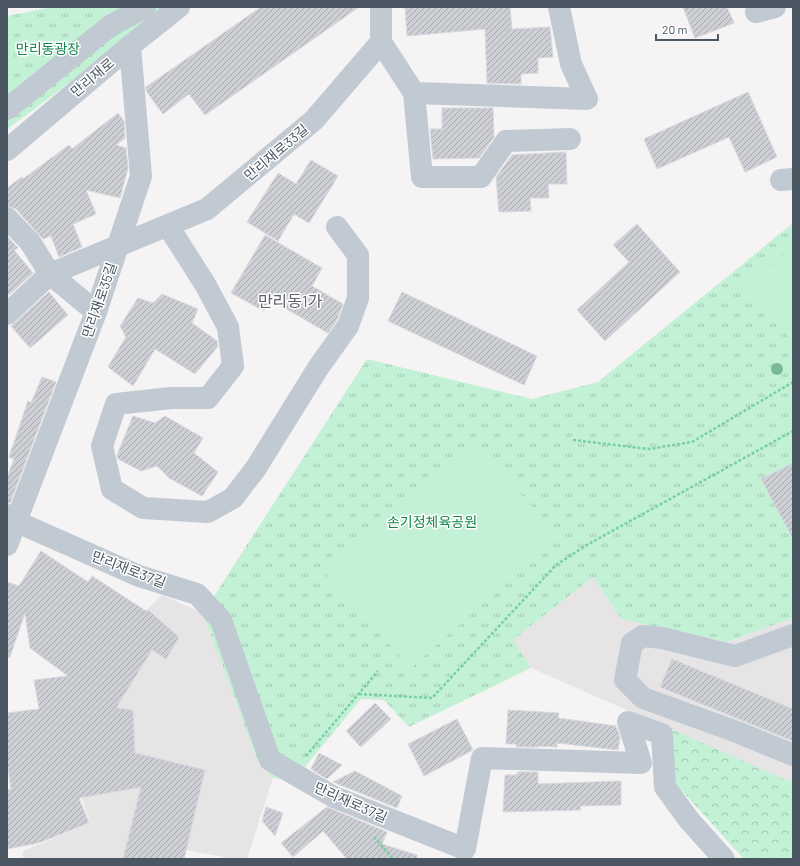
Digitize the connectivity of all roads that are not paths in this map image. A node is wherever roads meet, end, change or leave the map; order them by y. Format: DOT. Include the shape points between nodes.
graph roads {
  1 [pos="145,7"];
  2 [pos="179,7"];
  3 [pos="381,7"];
  4 [pos="559,7"];
  5 [pos="381,42"];
  6 [pos="130,46"];
  7 [pos="414,94"];
  8 [pos="7,109"];
  9 [pos="570,139"];
  10 [pos="7,150"];
  11 [pos="7,218"];
  12 [pos="168,226"];
  13 [pos="337,227"];
  14 [pos="117,248"];
  15 [pos="50,274"];
  16 [pos="96,312"];
  17 [pos="7,314"];
  18 [pos="11,518"];
  19 [pos="7,545"];
  20 [pos="793,635"];
  21 [pos="793,755"];
  22 [pos="724,859"];
  1 -- 8 [label="street" via="110,26"];
  2 -- 6 [label="street, 만리재로"];
  3 -- 5 [label="street"];
  4 -- 7 [label="street" via="570,64 587,99"];
  5 -- 7 [label="street"];
  5 -- 12 [label="street, 만리재로33길" via="314,120 208,209"];
  6 -- 10 [label="street, 만리재로"];
  6 -- 14 [label="street, 만리재로35길" via="140,176"];
  7 -- 9 [label="street" via="422,178 481,177 506,141"];
  11 -- 15 [label="street" via="30,242"];
  12 -- 13 [label="street" via="205,284 228,327 233,366 208,398 172,398 116,404 102,446 112,489 143,508 208,512 233,498 256,468 318,368 348,326 358,298 358,255"];
  12 -- 14 [label="street, 만리재로33길"];
  14 -- 15 [label="street, 만리재로33길"];
  14 -- 16 [label="street, 만리재로35길"];
  15 -- 16 [label="street"];
  15 -- 17 [label="street"];
  16 -- 18 [label="street, 만리재로35길"];
  18 -- 19 [label="street, 만리재로35길"];
  18 -- 22 [label="street, 만리재로37길" via="139,576 197,594 221,620 270,760 334,797 464,849 482,758 641,763 628,722 662,734 664,787"];
  20 -- 21 [label="street" via="735,656 662,638 643,636 632,643 625,680 643,698"];
}
